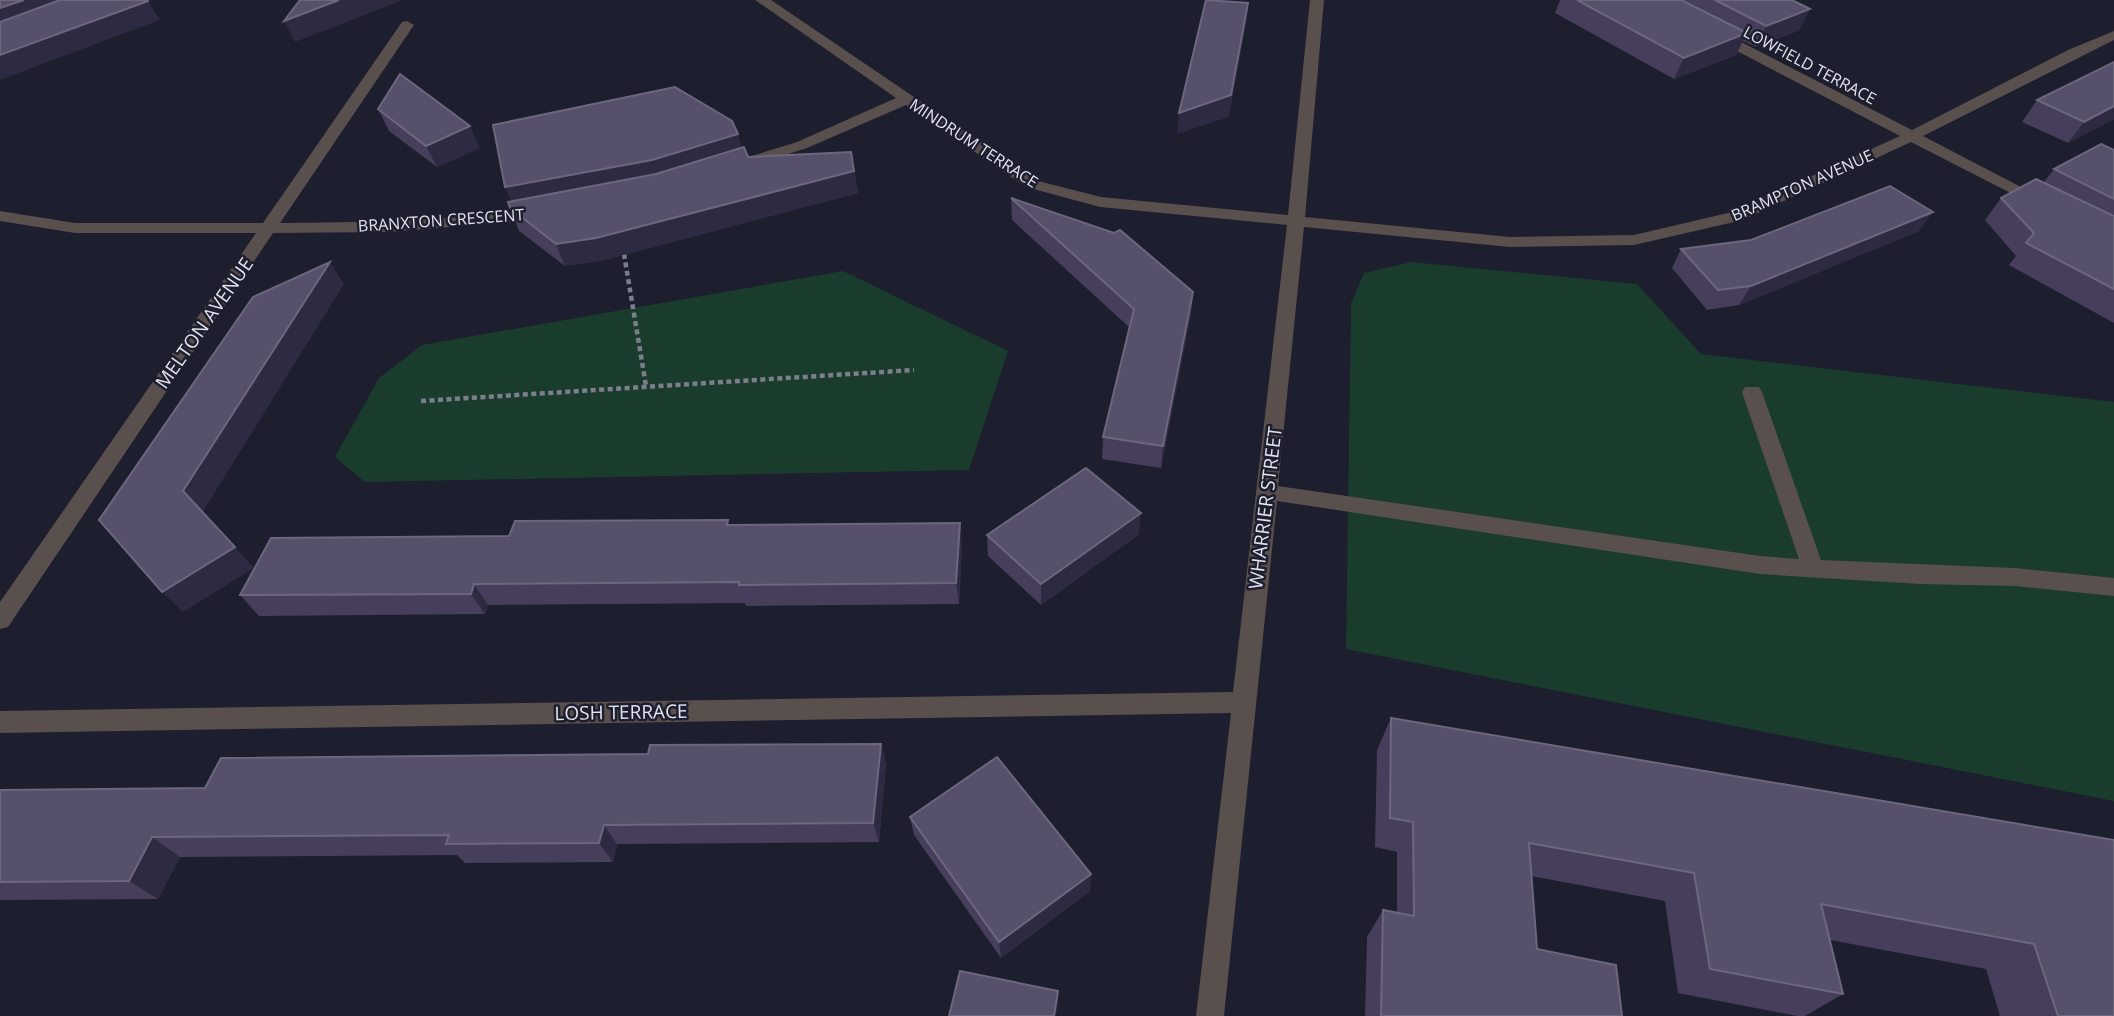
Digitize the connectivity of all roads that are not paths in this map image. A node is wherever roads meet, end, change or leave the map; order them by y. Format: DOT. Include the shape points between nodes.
graph roads {
  1 [pos="762,0"];
  2 [pos="1317,0"];
  3 [pos="407,25"];
  4 [pos="1705,29"];
  5 [pos="2114,35"];
  6 [pos="906,99"];
  7 [pos="1909,137"];
  8 [pos="725,169"];
  9 [pos="564,207"];
  10 [pos="2054,210"];
  11 [pos="0,216"];
  12 [pos="1297,220"];
  13 [pos="270,228"];
  14 [pos="1752,392"];
  15 [pos="1267,492"];
  16 [pos="1813,568"];
  17 [pos="2114,587"];
  18 [pos="0,620"];
  19 [pos="1242,702"];
  20 [pos="0,722"];
  21 [pos="1210,1016"];
  1 -- 6 [label="street, MINDRUM TERRACE"];
  2 -- 12 [label="street, WHARRIER STREET"];
  3 -- 13 [label="street, MELTON AVENUE"];
  4 -- 7 [label="street, LOWFIELD TERRACE"];
  5 -- 7 [label="street, BRAMPTON AVENUE"];
  6 -- 8 [label="street" via="802,145"];
  6 -- 12 [label="street, MINDRUM TERRACE" via="1032,184 1100,202"];
  7 -- 10 [label="street, LOWFIELD TERRACE"];
  7 -- 12 [label="street, BRAMPTON AVENUE" via="1737,216 1634,240 1510,242"];
  9 -- 13 [label="street, BRANXTON CRESCENT" via="513,217 388,227"];
  11 -- 13 [label="street, BRANXTON CRESCENT" via="75,228"];
  12 -- 15 [label="street, WHARRIER STREET"];
  13 -- 18 [label="street, MELTON AVENUE"];
  14 -- 16 [label="street"];
  15 -- 16 [label="street" via="1733,562"];
  15 -- 19 [label="street, WHARRIER STREET"];
  16 -- 17 [label="street" via="2015,577"];
  19 -- 20 [label="street, LOSH TERRACE"];
  19 -- 21 [label="street, WHARRIER STREET"];
}
